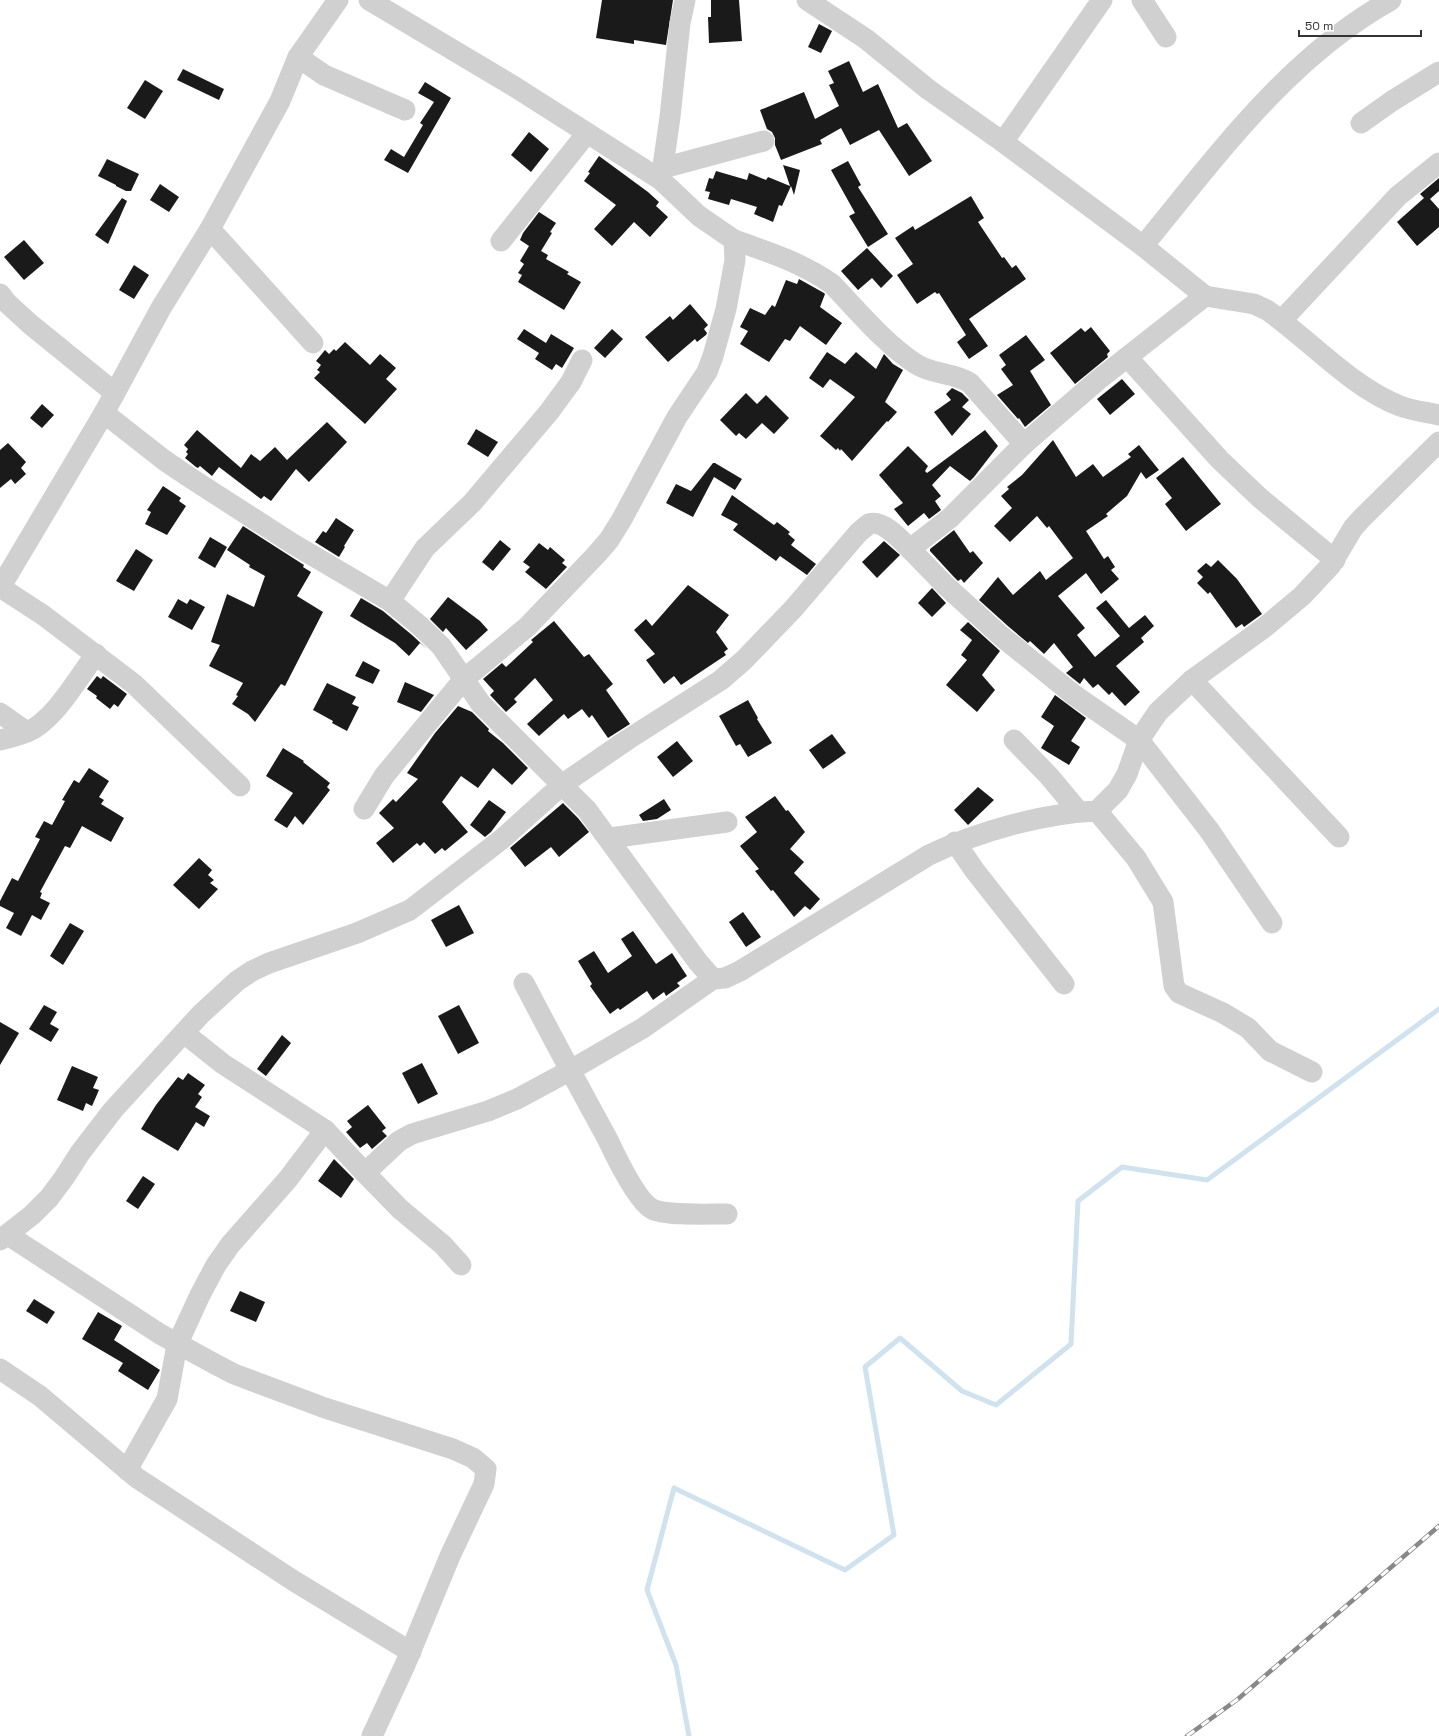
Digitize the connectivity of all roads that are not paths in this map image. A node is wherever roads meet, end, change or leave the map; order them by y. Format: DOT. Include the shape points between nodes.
graph roads {
  1 [pos="338,0"];
  2 [pos="369,0"];
  3 [pos="685,0"];
  4 [pos="807,0"];
  5 [pos="1102,0"];
  6 [pos="1142,0"];
  7 [pos="1391,0"];
  8 [pos="1166,37"];
  9 [pos="298,58"];
  10 [pos="1439,72"];
  11 [pos="405,110"];
  12 [pos="1361,123"];
  13 [pos="587,133"];
  14 [pos="764,141"];
  15 [pos="1003,142"];
  16 [pos="1439,163"];
  17 [pos="662,174"];
  18 [pos="210,229"];
  19 [pos="734,240"];
  20 [pos="501,241"];
  21 [pos="1143,246"];
  22 [pos="1205,296"];
  23 [pos="2,301"];
  24 [pos="1282,320"];
  25 [pos="312,343"];
  26 [pos="1128,358"];
  27 [pos="582,360"];
  28 [pos="115,393"];
  29 [pos="104,413"];
  30 [pos="1439,415"];
  31 [pos="1439,442"];
  32 [pos="1024,444"];
  33 [pos="910,549"];
  34 [pos="1335,560"];
  35 [pos="0,588"];
  36 [pos="390,601"];
  37 [pos="96,654"];
  38 [pos="464,679"];
  39 [pos="1192,680"];
  40 [pos="0,713"];
  41 [pos="27,732"];
  42 [pos="0,740"];
  43 [pos="1014,740"];
  44 [pos="1139,740"];
  45 [pos="563,784"];
  46 [pos="240,786"];
  47 [pos="364,809"];
  48 [pos="1088,811"];
  49 [pos="727,822"];
  50 [pos="1339,837"];
  51 [pos="610,838"];
  52 [pos="956,842"];
  53 [pos="1272,923"];
  54 [pos="713,979"];
  55 [pos="524,983"];
  56 [pos="1064,984"];
  57 [pos="184,1033"];
  58 [pos="569,1071"];
  59 [pos="1312,1072"];
  60 [pos="325,1130"];
  61 [pos="365,1173"];
  62 [pos="727,1214"];
  63 [pos="4,1238"];
  64 [pos="461,1265"];
  65 [pos="177,1345"];
  66 [pos="0,1369"];
  67 [pos="127,1470"];
  68 [pos="411,1652"];
  69 [pos="376,1728"];
  70 [pos="358,1736"];
  1 -- 9 [label="street"];
  2 -- 13 [label="street"];
  3 -- 17 [label="street" via="680,22"];
  4 -- 15 [label="street" via="866,39 929,90"];
  5 -- 15 [label="street"];
  6 -- 8 [label="street"];
  7 -- 21 [label="street" via="1314,52 1287,78 1239,129"];
  9 -- 11 [label="street" via="324,75"];
  9 -- 18 [label="street" via="280,101"];
  10 -- 12 [label="street"];
  13 -- 17 [label="street"];
  13 -- 20 [label="street"];
  14 -- 17 [label="street"];
  15 -- 21 [label="street"];
  16 -- 24 [label="street" via="1398,196"];
  17 -- 19 [label="street" via="699,216"];
  18 -- 25 [label="street"];
  18 -- 28 [label="street" via="161,308"];
  19 -- 32 [label="street" via="781,256 832,284 899,351 916,364 928,370 962,377 970,383"];
  19 -- 38 [label="street" via="735,260 726,309 707,372 664,440 622,520 596,556 527,627"];
  21 -- 22 [label="street"];
  22 -- 24 [label="street" via="1254,304"];
  22 -- 26 [label="street"];
  23 -- 28 [label="street"];
  24 -- 30 [label="street" via="1360,383 1383,397 1400,406"];
  26 -- 32 [label="street" via="1098,380"];
  26 -- 34 [label="street" via="1220,460 1260,498"];
  27 -- 36 [label="street" via="571,382 549,412 472,503 425,548"];
  28 -- 29 [label="street"];
  29 -- 35 [label="street"];
  29 -- 36 [label="street" via="189,477 299,548"];
  31 -- 34 [label="street" via="1353,528"];
  32 -- 33 [label="street" via="950,518"];
  33 -- 44 [label="street" via="1001,636 1074,695"];
  33 -- 45 [label="street" via="893,532 878,524 870,524 859,532 744,660 721,680"];
  34 -- 39 [label="street" via="1284,612"];
  35 -- 37 [label="street" via="43,615"];
  36 -- 38 [label="street" via="441,646"];
  37 -- 41 [label="street" via="55,711"];
  37 -- 46 [label="street" via="145,693"];
  38 -- 45 [label="street" via="481,704"];
  38 -- 47 [label="street" via="384,776"];
  39 -- 44 [label="street" via="1158,712"];
  39 -- 50 [label="street"];
  40 -- 41 [label="street"];
  41 -- 42 [label="street"];
  43 -- 48 [label="street"];
  44 -- 48 [label="street" via="1128,774 1114,794"];
  44 -- 53 [label="street" via="1209,830"];
  45 -- 51 [label="street"];
  45 -- 57 [label="street" via="502,839 410,910 356,933 252,971 222,994"];
  48 -- 52 [label="street" via="1007,826"];
  48 -- 59 [label="street" via="1136,858 1163,902 1174,986 1179,993 1224,1013 1248,1028 1270,1051"];
  49 -- 51 [label="street"];
  51 -- 54 [label="street" via="698,962"];
  52 -- 54 [label="street" via="929,855 740,971 724,978"];
  52 -- 56 [label="street" via="975,871"];
  54 -- 58 [label="street" via="643,1028"];
  55 -- 58 [label="street"];
  57 -- 60 [label="street" via="223,1064"];
  57 -- 63 [label="street" via="112,1110 49,1198"];
  58 -- 61 [label="street" via="517,1099 488,1111 412,1134 399,1141"];
  58 -- 62 [label="street" via="645,1204 663,1213"];
  60 -- 61 [label="street"];
  60 -- 65 [label="street" via="288,1179 230,1245 200,1295"];
  61 -- 64 [label="street"];
  63 -- 65 [label="street"];
  65 -- 67 [label="street" via="167,1399"];
  65 -- 68 [label="street" via="234,1374 325,1408 453,1450 473,1458 486,1469 484,1484 450,1556"];
  66 -- 67 [label="street" via="40,1396"];
  67 -- 68 [label="street" via="294,1581"];
  68 -- 69 [label="street"];
  69 -- 70 [label="street"];
}
